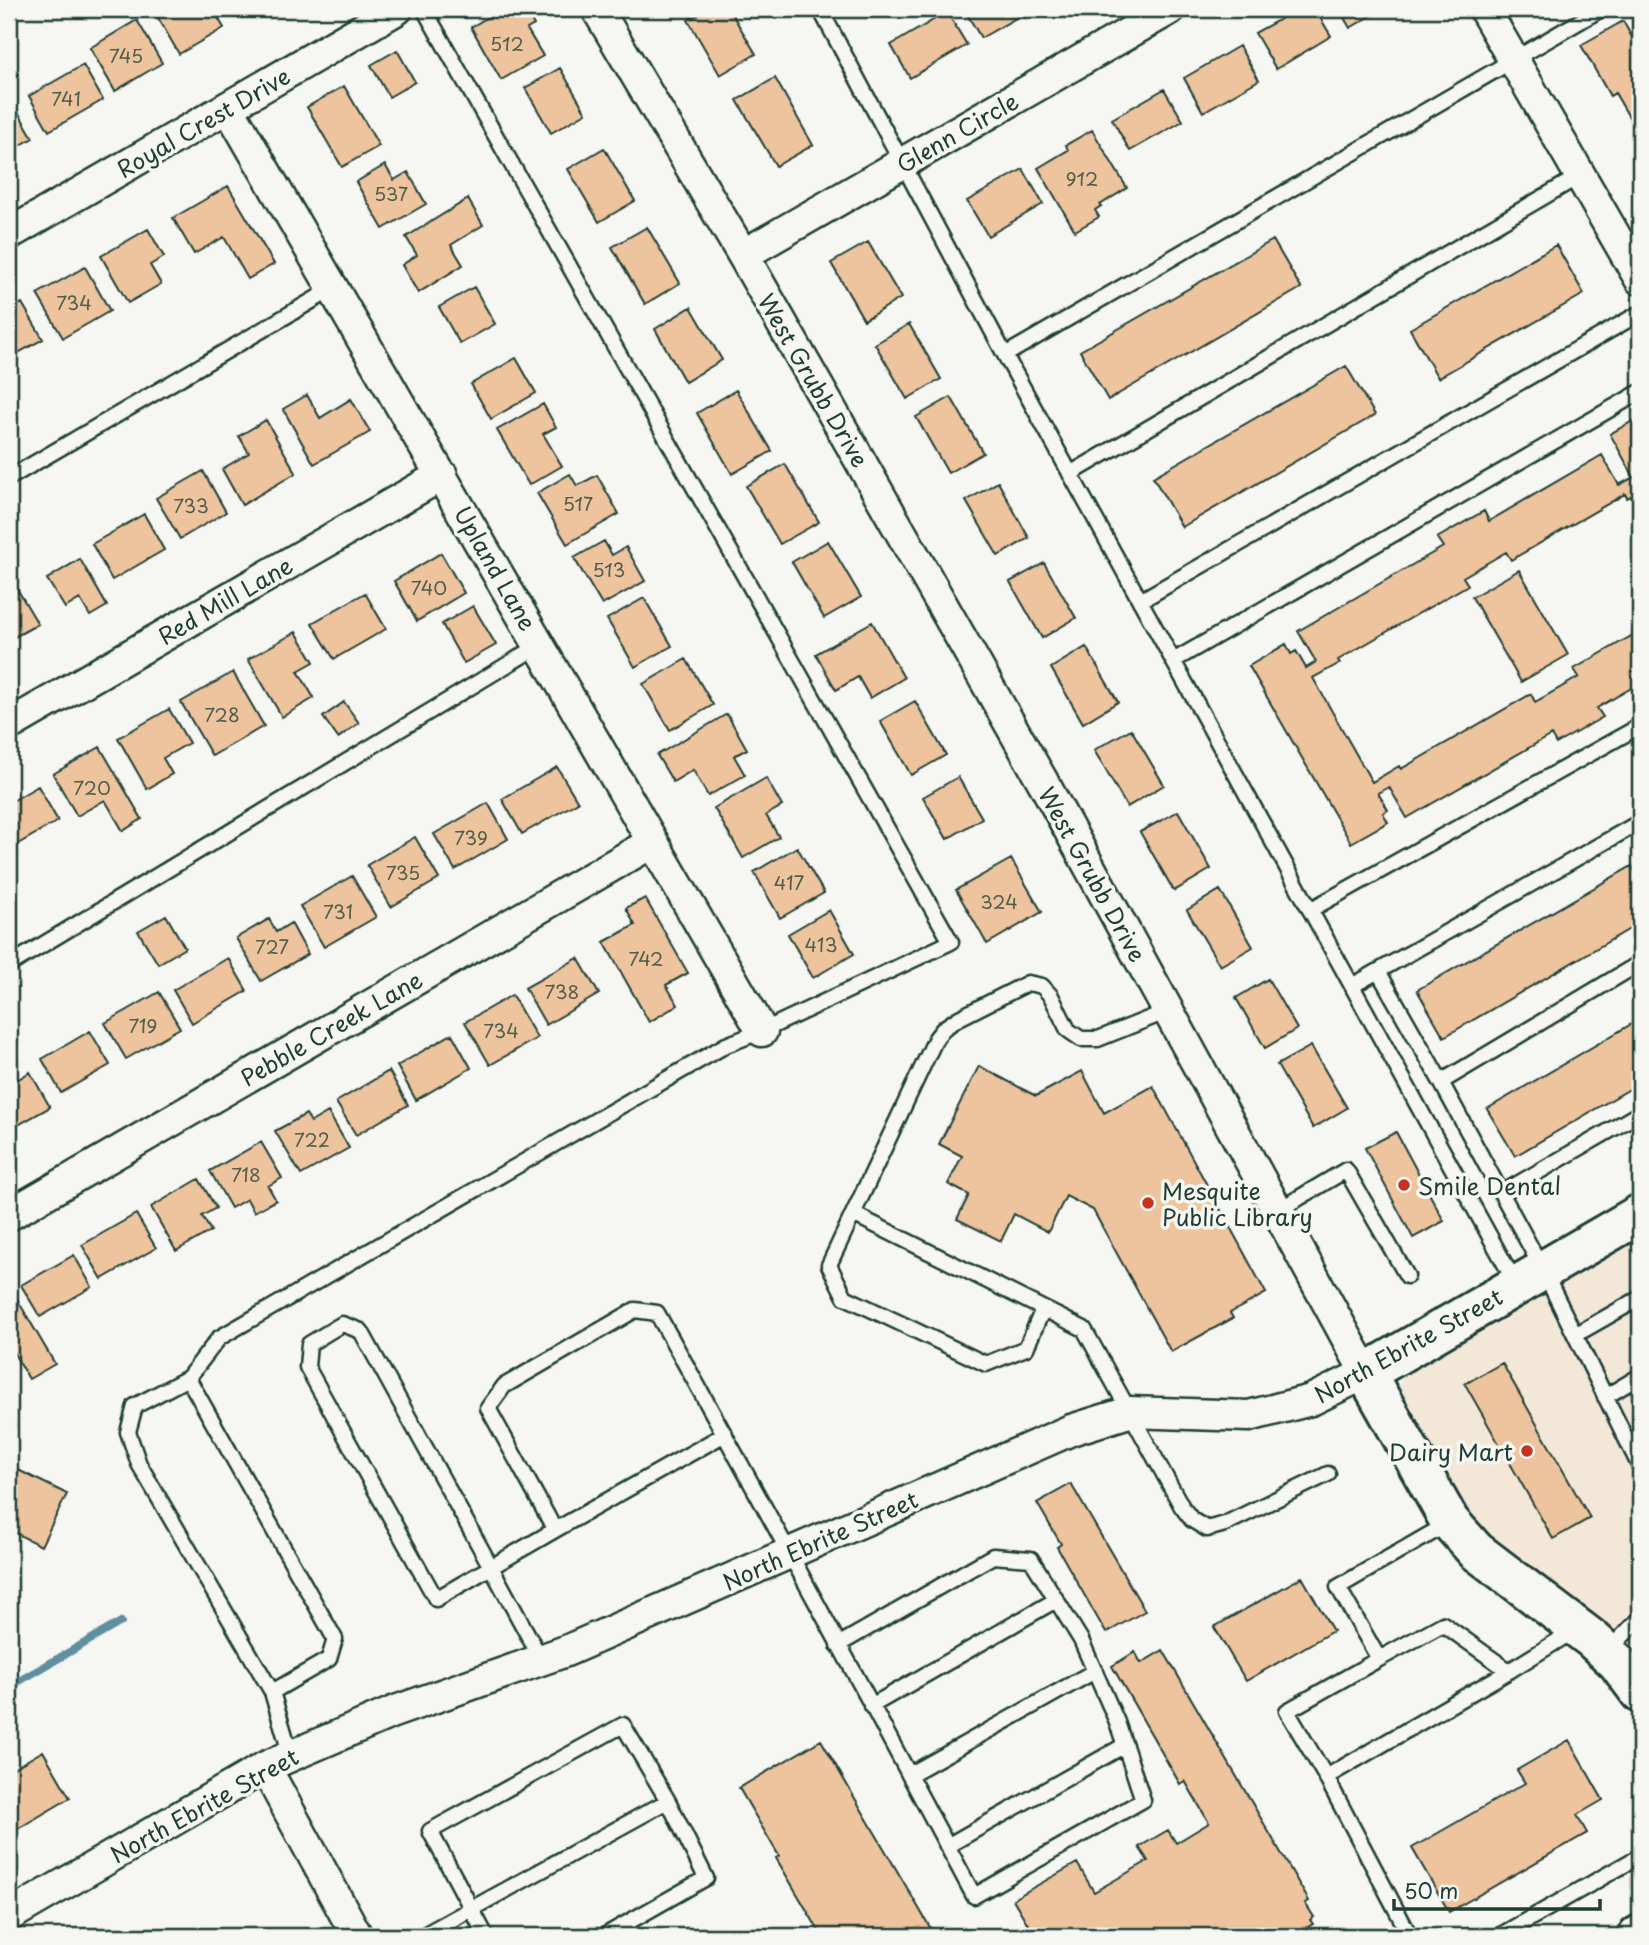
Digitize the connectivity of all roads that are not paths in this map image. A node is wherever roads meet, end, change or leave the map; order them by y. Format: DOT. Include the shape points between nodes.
graph roads {
  1 [pos="397,9"];
  2 [pos="424,9"];
  3 [pos="597,9"];
  4 [pos="820,9"];
  5 [pos="1170,9"];
  6 [pos="1484,9"];
  7 [pos="1601,9"];
  8 [pos="1514,61"];
  9 [pos="229,107"];
  10 [pos="903,163"];
  11 [pos="1581,176"];
  12 [pos="9,234"];
  13 [pos="743,255"];
  14 [pos="1640,279"];
  15 [pos="334,288"];
  16 [pos="1640,313"];
  17 [pos="1005,355"];
  18 [pos="1640,392"];
  19 [pos="1070,474"];
  20 [pos="442,475"];
  21 [pos="9,478"];
  22 [pos="1140,601"];
  23 [pos="540,645"];
  24 [pos="1173,661"];
  25 [pos="9,725"];
  26 [pos="1640,726"];
  27 [pos="1640,822"];
  28 [pos="653,842"];
  29 [pos="1310,910"];
  30 [pos="1640,963"];
  31 [pos="9,965"];
  32 [pos="1378,971"];
  33 [pos="1352,986"];
  34 [pos="1168,1011"];
  35 [pos="762,1031"];
  36 [pos="1441,1082"];
  37 [pos="1640,1114"];
  38 [pos="1502,1193"];
  39 [pos="1277,1211"];
  40 [pos="853,1214"];
  41 [pos="1640,1214"];
  42 [pos="9,1215"];
  43 [pos="1407,1276"];
  44 [pos="1530,1278"];
  45 [pos="1640,1298"];
  46 [pos="1043,1309"];
  47 [pos="1575,1335"];
  48 [pos="1366,1373"];
  49 [pos="1640,1376"];
  50 [pos="188,1378"];
  51 [pos="1605,1397"];
  52 [pos="1129,1412"];
  53 [pos="726,1434"];
  54 [pos="1640,1468"];
  55 [pos="1328,1474"];
  56 [pos="1450,1522"];
  57 [pos="555,1530"];
  58 [pos="788,1553"];
  59 [pos="492,1567"];
  60 [pos="1056,1600"];
  61 [pos="1640,1618"];
  62 [pos="1578,1629"];
  63 [pos="838,1645"];
  64 [pos="1606,1652"];
  65 [pos="1379,1658"];
  66 [pos="541,1659"];
  67 [pos="1095,1671"];
  68 [pos="1509,1671"];
  69 [pos="272,1692"];
  70 [pos="1640,1693"];
  71 [pos="871,1706"];
  72 [pos="1125,1745"];
  73 [pos="278,1761"];
  74 [pos="909,1775"];
  75 [pos="1326,1777"];
  76 [pos="668,1801"];
  77 [pos="947,1846"];
  78 [pos="1640,1856"];
  79 [pos="470,1909"];
  80 [pos="9,1916"];
  81 [pos="357,1936"];
  82 [pos="422,1936"];
  83 [pos="486,1936"];
  84 [pos="604,1936"];
  85 [pos="1410,1936"];
  86 [pos="1499,1936"];
  1 -- 9 [label="street, Royal Crest Drive"];
  2 -- 35 [label="lane" via="951,942"];
  3 -- 13 [label="street, West Grubb Drive"];
  4 -- 10 [label="lane"];
  5 -- 10 [label="street, Glenn Circle"];
  6 -- 8 [label="street"];
  7 -- 8 [label="lane"];
  8 -- 11 [label="street"];
  8 -- 17 [label="lane"];
  9 -- 12 [label="street, Royal Crest Drive"];
  9 -- 15 [label="street, Upland Lane"];
  10 -- 13 [label="street, Glenn Circle"];
  10 -- 17 [label="lane"];
  11 -- 14 [label="street"];
  11 -- 19 [label="lane"];
  13 -- 34 [label="street, West Grubb Drive"];
  15 -- 20 [label="street, Upland Lane"];
  15 -- 21 [label="lane"];
  16 -- 22 [label="lane"];
  17 -- 19 [label="lane"];
  18 -- 24 [label="lane"];
  19 -- 22 [label="lane"];
  20 -- 23 [label="street, Upland Lane"];
  20 -- 25 [label="street, Red Mill Lane"];
  22 -- 24 [label="lane"];
  23 -- 28 [label="street, Upland Lane"];
  23 -- 31 [label="lane"];
  24 -- 29 [label="lane"];
  26 -- 29 [label="lane"];
  27 -- 32 [label="lane"];
  28 -- 35 [label="street, Upland Lane"];
  28 -- 42 [label="street, Pebble Creek Lane"];
  29 -- 33 [label="lane"];
  30 -- 36 [label="lane"];
  32 -- 33 [label="lane"];
  32 -- 36 [label="lane"];
  33 -- 44 [label="lane"];
  34 -- 39 [label="street, West Grubb Drive"];
  34 -- 40 [label="lane" via="1098,1039 1081,1039 1068,1030 1042,986 1028,984 943,1028"];
  35 -- 50 [label="lane" via="726,1045 219,1338"];
  36 -- 38 [label="lane"];
  37 -- 38 [label="lane"];
  38 -- 44 [label="lane"];
  39 -- 43 [label="lane" via="1346,1170"];
  39 -- 48 [label="street, West Grubb Drive"];
  40 -- 46 [label="lane"];
  40 -- 46 [label="lane" via="829,1265 845,1297 986,1364 1026,1348"];
  41 -- 44 [label="street, North Ebrite Street"];
  44 -- 47 [label="lane"];
  44 -- 48 [label="street, North Ebrite Street"];
  45 -- 47 [label="lane"];
  46 -- 52 [label="lane" via="1084,1329"];
  47 -- 51 [label="lane"];
  48 -- 52 [label="street, North Ebrite Street" via="1311,1400 1249,1416"];
  48 -- 56 [label="street, West Grubb Drive"];
  49 -- 51 [label="lane"];
  50 -- 69 [label="lane" via="135,1406 128,1432 139,1464"];
  50 -- 69 [label="lane" via="335,1639 329,1659"];
  51 -- 54 [label="lane"];
  52 -- 55 [label="lane" via="1182,1507 1207,1529"];
  52 -- 58 [label="street, North Ebrite Street" via="1071,1430"];
  53 -- 57 [label="lane"];
  53 -- 57 [label="lane" via="657,1313 635,1310 504,1386 488,1408"];
  53 -- 58 [label="lane"];
  56 -- 62 [label="street, West Grubb Drive" via="1476,1551"];
  56 -- 65 [label="lane" via="1338,1587"];
  57 -- 59 [label="lane"];
  58 -- 63 [label="lane"];
  58 -- 66 [label="street, North Ebrite Street"];
  59 -- 59 [label="lane" via="361,1331 342,1324 309,1343 307,1367 436,1599"];
  59 -- 66 [label="lane"];
  60 -- 63 [label="lane" via="1031,1559 993,1556"];
  60 -- 67 [label="lane"];
  60 -- 71 [label="lane"];
  61 -- 64 [label="lane"];
  62 -- 64 [label="street, West Grubb Drive"];
  62 -- 68 [label="lane"];
  63 -- 71 [label="lane"];
  64 -- 70 [label="street, West Grubb Drive"];
  65 -- 68 [label="lane" via="1444,1624"];
  65 -- 75 [label="lane" via="1287,1711"];
  66 -- 73 [label="street, North Ebrite Street" via="393,1712"];
  67 -- 72 [label="lane"];
  67 -- 74 [label="lane"];
  68 -- 75 [label="lane"];
  69 -- 73 [label="lane"];
  71 -- 74 [label="lane"];
  72 -- 77 [label="lane"];
  72 -- 77 [label="lane" via="1143,1800 1107,1821 974,1896"];
  73 -- 80 [label="street, North Ebrite Street"];
  73 -- 81 [label="street"];
  74 -- 77 [label="lane"];
  75 -- 85 [label="lane"];
  76 -- 79 [label="lane"];
  76 -- 79 [label="lane" via="623,1725 430,1831"];
  76 -- 84 [label="lane" via="705,1878"];
  78 -- 86 [label="lane"];
  79 -- 82 [label="lane"];
  79 -- 83 [label="lane"];
}
